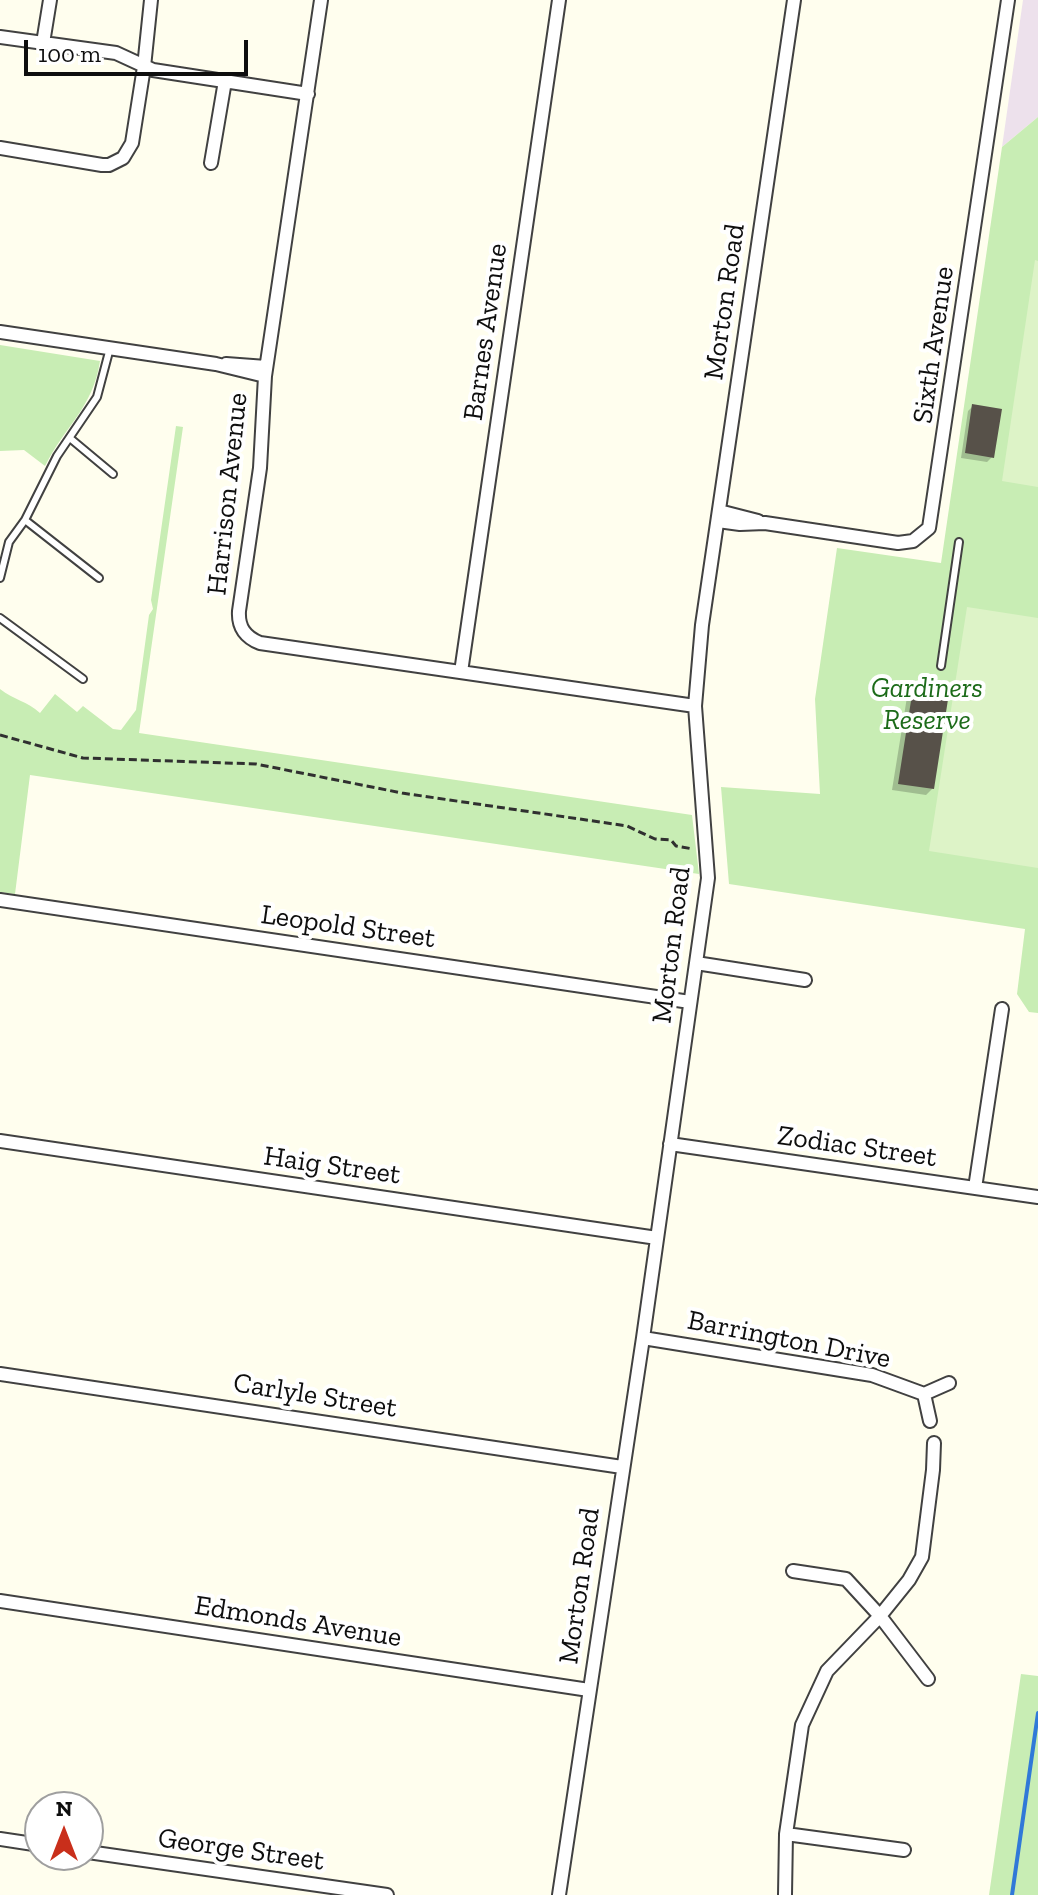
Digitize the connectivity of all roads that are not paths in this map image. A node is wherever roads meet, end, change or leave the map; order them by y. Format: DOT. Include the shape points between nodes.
graph roads {
  1 [pos="50,0"];
  2 [pos="151,0"];
  3 [pos="321,0"];
  4 [pos="559,0"];
  5 [pos="794,0"];
  6 [pos="1008,0"];
  7 [pos="0,37"];
  8 [pos="43,43"];
  9 [pos="144,67"];
  10 [pos="225,81"];
  11 [pos="308,94"];
  12 [pos="0,148"];
  13 [pos="211,163"];
  14 [pos="0,332"];
  15 [pos="110,348"];
  16 [pos="266,372"];
  17 [pos="71,439"];
  18 [pos="113,474"];
  19 [pos="718,516"];
  20 [pos="25,520"];
  21 [pos="959,542"];
  22 [pos="0,578"];
  23 [pos="99,578"];
  24 [pos="0,618"];
  25 [pos="941,666"];
  26 [pos="461,672"];
  27 [pos="83,679"];
  28 [pos="695,706"];
  29 [pos="0,900"];
  30 [pos="696,963"];
  31 [pos="805,980"];
  32 [pos="690,1002"];
  33 [pos="1002,1009"];
  34 [pos="0,1141"];
  35 [pos="670,1144"];
  36 [pos="975,1188"];
  37 [pos="1038,1197"];
  38 [pos="657,1238"];
  39 [pos="643,1338"];
  40 [pos="0,1374"];
  41 [pos="949,1383"];
  42 [pos="924,1394"];
  43 [pos="930,1421"];
  44 [pos="934,1443"];
  45 [pos="622,1467"];
  46 [pos="793,1571"];
  47 [pos="0,1601"];
  48 [pos="880,1616"];
  49 [pos="928,1679"];
  50 [pos="589,1690"];
  51 [pos="786,1834"];
  52 [pos="0,1839"];
  53 [pos="24,1843"];
  54 [pos="904,1850"];
  55 [pos="104,1854"];
  56 [pos="387,1895"];
  57 [pos="559,1895"];
  58 [pos="785,1895"];
  1 -- 8 [label="street"];
  2 -- 9 [label="street"];
  3 -- 11 [label="street, Harrison Avenue"];
  4 -- 26 [label="street, Barnes Avenue"];
  5 -- 19 [label="street, Morton Road"];
  6 -- 19 [label="street, Sixth Avenue" via="929,528 913,541 898,543 765,523 741,514"];
  7 -- 8 [label="street"];
  8 -- 9 [label="street" via="116,53"];
  9 -- 10 [label="street"];
  9 -- 12 [label="street" via="132,143 116,163"];
  10 -- 11 [label="street"];
  10 -- 13 [label="street"];
  11 -- 16 [label="street, Harrison Avenue"];
  14 -- 15 [label="street"];
  15 -- 16 [label="street" via="216,364 243,363"];
  15 -- 17 [label="lane" via="97,397"];
  16 -- 26 [label="street, Harrison Avenue" via="240,627 260,643"];
  17 -- 18 [label="lane"];
  17 -- 20 [label="lane"];
  19 -- 28 [label="street, Morton Road"];
  20 -- 22 [label="lane" via="9,542"];
  20 -- 23 [label="lane"];
  21 -- 25 [label="lane"];
  24 -- 27 [label="lane"];
  26 -- 28 [label="street, Harrison Avenue"];
  28 -- 30 [label="street, Morton Road" via="708,878"];
  29 -- 32 [label="street, Leopold Street"];
  30 -- 31 [label="street"];
  30 -- 32 [label="street, Morton Road"];
  32 -- 35 [label="street, Morton Road"];
  33 -- 36 [label="street"];
  34 -- 38 [label="street, Haig Street"];
  35 -- 36 [label="street, Zodiac Street"];
  35 -- 38 [label="street, Morton Road"];
  36 -- 37 [label="street, Zodiac Street"];
  38 -- 39 [label="street, Morton Road"];
  39 -- 42 [label="street, Barrington Drive" via="872,1375"];
  39 -- 45 [label="street, Morton Road"];
  40 -- 45 [label="street, Carlyle Street"];
  41 -- 42 [label="street, Barrington Drive"];
  42 -- 43 [label="street, Barrington Drive"];
  44 -- 48 [label="street" via="922,1557"];
  45 -- 50 [label="street, Morton Road"];
  46 -- 48 [label="street" via="846,1579"];
  47 -- 50 [label="street, Edmonds Avenue"];
  48 -- 49 [label="street"];
  48 -- 51 [label="street" via="827,1671 802,1725"];
  50 -- 57 [label="street, Morton Road"];
  51 -- 54 [label="street"];
  51 -- 58 [label="street"];
  52 -- 53 [label="street"];
  55 -- 56 [label="street, George Street"];
}
